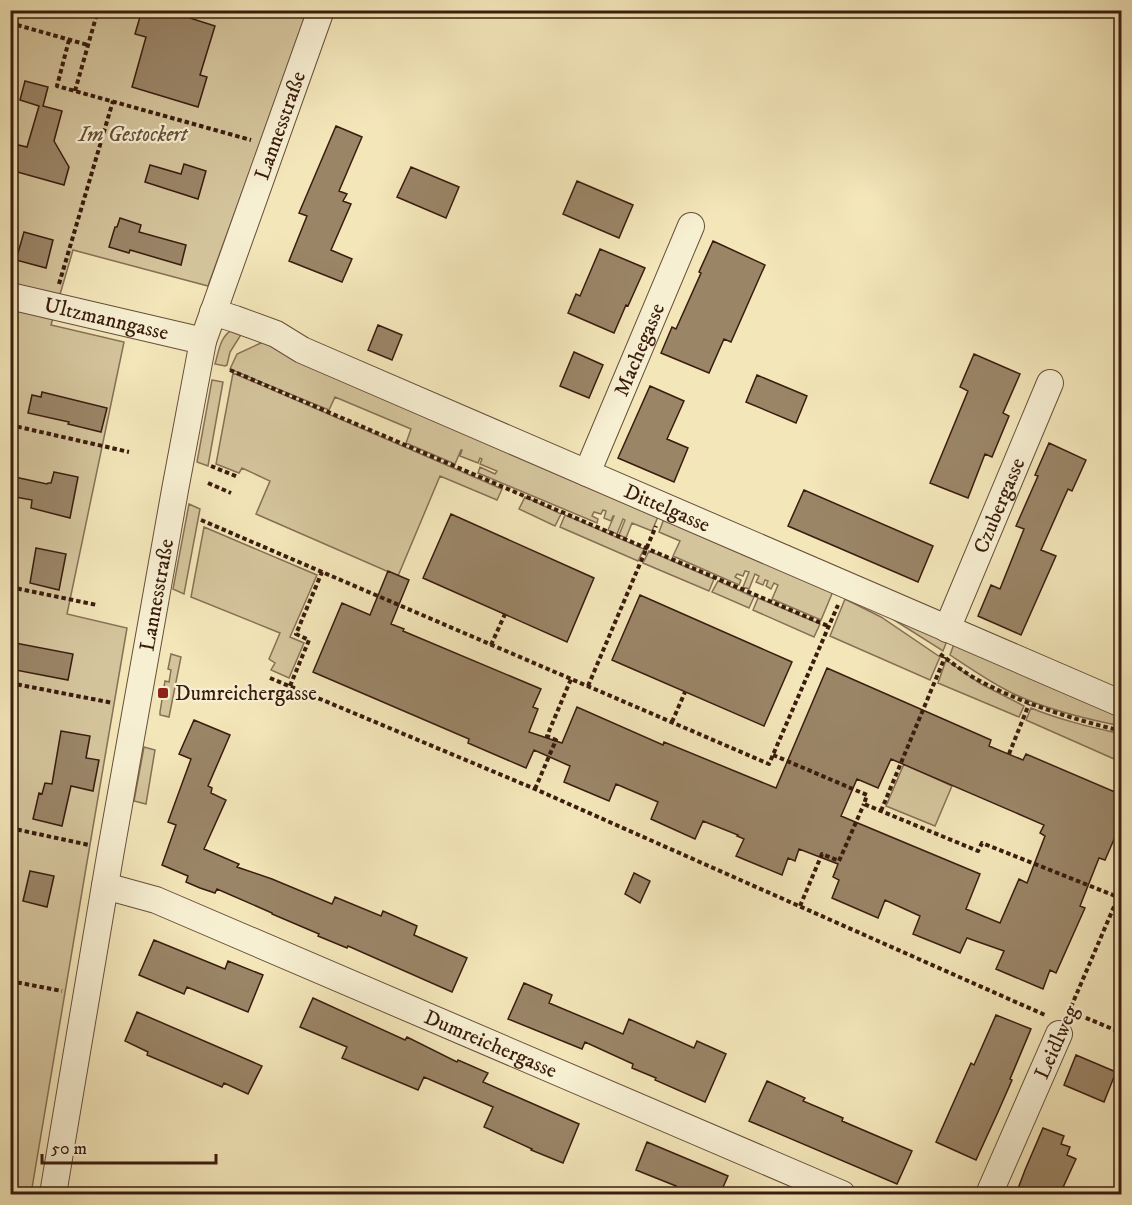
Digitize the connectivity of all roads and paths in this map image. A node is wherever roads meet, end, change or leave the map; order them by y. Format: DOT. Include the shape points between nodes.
graph roads {
  1 [pos="98,10"];
  2 [pos="321,10"];
  3 [pos="10,23"];
  4 [pos="69,40"];
  5 [pos="88,45"];
  6 [pos="75,91"];
  7 [pos="113,101"];
  8 [pos="272,146"];
  9 [pos="691,226"];
  10 [pos="57,292"];
  11 [pos="10,296"];
  12 [pos="213,312"];
  13 [pos="203,341"];
  14 [pos="230,370"];
  15 [pos="1050,383"];
  16 [pos="10,425"];
  17 [pos="129,452"];
  18 [pos="211,466"];
  19 [pos="587,473"];
  20 [pos="238,477"];
  21 [pos="208,483"];
  22 [pos="231,493"];
  23 [pos="664,507"];
  24 [pos="201,520"];
  25 [pos="646,548"];
  26 [pos="322,572"];
  27 [pos="846,585"];
  28 [pos="10,587"];
  29 [pos="97,605"];
  30 [pos="505,614"];
  31 [pos="828,626"];
  32 [pos="951,630"];
  33 [pos="491,645"];
  34 [pos="937,652"];
  35 [pos="945,657"];
  36 [pos="270,678"];
  37 [pos="571,679"];
  38 [pos="10,683"];
  39 [pos="291,686"];
  40 [pos="588,686"];
  41 [pos="685,692"];
  42 [pos="1029,704"];
  43 [pos="1122,704"];
  44 [pos="137,707"];
  45 [pos="672,722"];
  46 [pos="1122,731"];
  47 [pos="1009,754"];
  48 [pos="772,755"];
  49 [pos="535,789"];
  50 [pos="864,804"];
  51 [pos="881,811"];
  52 [pos="10,828"];
  53 [pos="111,850"];
  54 [pos="105,886"];
  55 [pos="1122,888"];
  56 [pos="1118,897"];
  57 [pos="800,906"];
  58 [pos="10,981"];
  59 [pos="87,996"];
  60 [pos="1064,1023"];
  61 [pos="1122,1033"];
  62 [pos="10,1190"];
  63 [pos="32,1194"];
  64 [pos="53,1194"];
  65 [pos="842,1194"];
  66 [pos="989,1194"];
  1 -- 5 [label="path"];
  2 -- 8 [label="street, Lannesstraße"];
  3 -- 4 [label="path"];
  4 -- 5 [label="path"];
  4 -- 6 [label="path" via="57,86"];
  5 -- 6 [label="path"];
  6 -- 7 [label="path"];
  7 -- 8 [label="path"];
  7 -- 10 [label="path"];
  8 -- 12 [label="street, Lannesstraße"];
  9 -- 19 [label="street, Machegasse"];
  11 -- 13 [label="street, Ultzmanngasse"];
  12 -- 13 [label="street, Lannesstraße"];
  12 -- 19 [label="street, Dittelgasse" via="276,334 302,350"];
  13 -- 44 [label="street, Lannesstraße"];
  14 -- 25 [label="path"];
  15 -- 32 [label="street, Czubergasse"];
  16 -- 17 [label="path"];
  18 -- 20 [label="path"];
  19 -- 23 [label="street, Dittelgasse"];
  21 -- 22 [label="path"];
  23 -- 25 [label="path"];
  23 -- 27 [label="street, Dittelgasse"];
  24 -- 26 [label="path"];
  25 -- 31 [label="path"];
  25 -- 40 [label="path"];
  26 -- 33 [label="path"];
  26 -- 39 [label="path" via="296,634 309,640"];
  27 -- 31 [label="path"];
  27 -- 32 [label="street, Dittelgasse"];
  28 -- 29 [label="path"];
  30 -- 33 [label="path"];
  31 -- 48 [label="path"];
  32 -- 35 [label="path"];
  32 -- 43 [label="street, Dittelgasse"];
  33 -- 37 [label="path"];
  34 -- 35 [label="path"];
  35 -- 42 [label="path" via="976,679"];
  35 -- 51 [label="path"];
  36 -- 39 [label="path"];
  37 -- 40 [label="path"];
  37 -- 49 [label="path" via="547,736 556,740"];
  38 -- 44 [label="path"];
  39 -- 49 [label="path"];
  40 -- 45 [label="path"];
  41 -- 45 [label="path"];
  42 -- 46 [label="path"];
  42 -- 47 [label="path"];
  44 -- 53 [label="street, Lannesstraße"];
  45 -- 48 [label="path" via="769,764"];
  48 -- 50 [label="path" via="867,795"];
  49 -- 57 [label="path"];
  50 -- 51 [label="path"];
  50 -- 57 [label="path" via="839,861 822,854"];
  51 -- 56 [label="path" via="978,851 982,843"];
  52 -- 53 [label="path"];
  53 -- 54 [label="street, Lannesstraße"];
  54 -- 59 [label="street, Lannesstraße"];
  54 -- 65 [label="street, Dumreichergasse" via="156,900"];
  55 -- 56 [label="path, Leidlweg"];
  56 -- 60 [label="path, Leidlweg"];
  57 -- 60 [label="path"];
  58 -- 59 [label="path"];
  59 -- 64 [label="street, Lannesstraße"];
  60 -- 61 [label="path"];
  60 -- 66 [label="street, Leidlweg"];
  62 -- 63 [label="path"];
}
